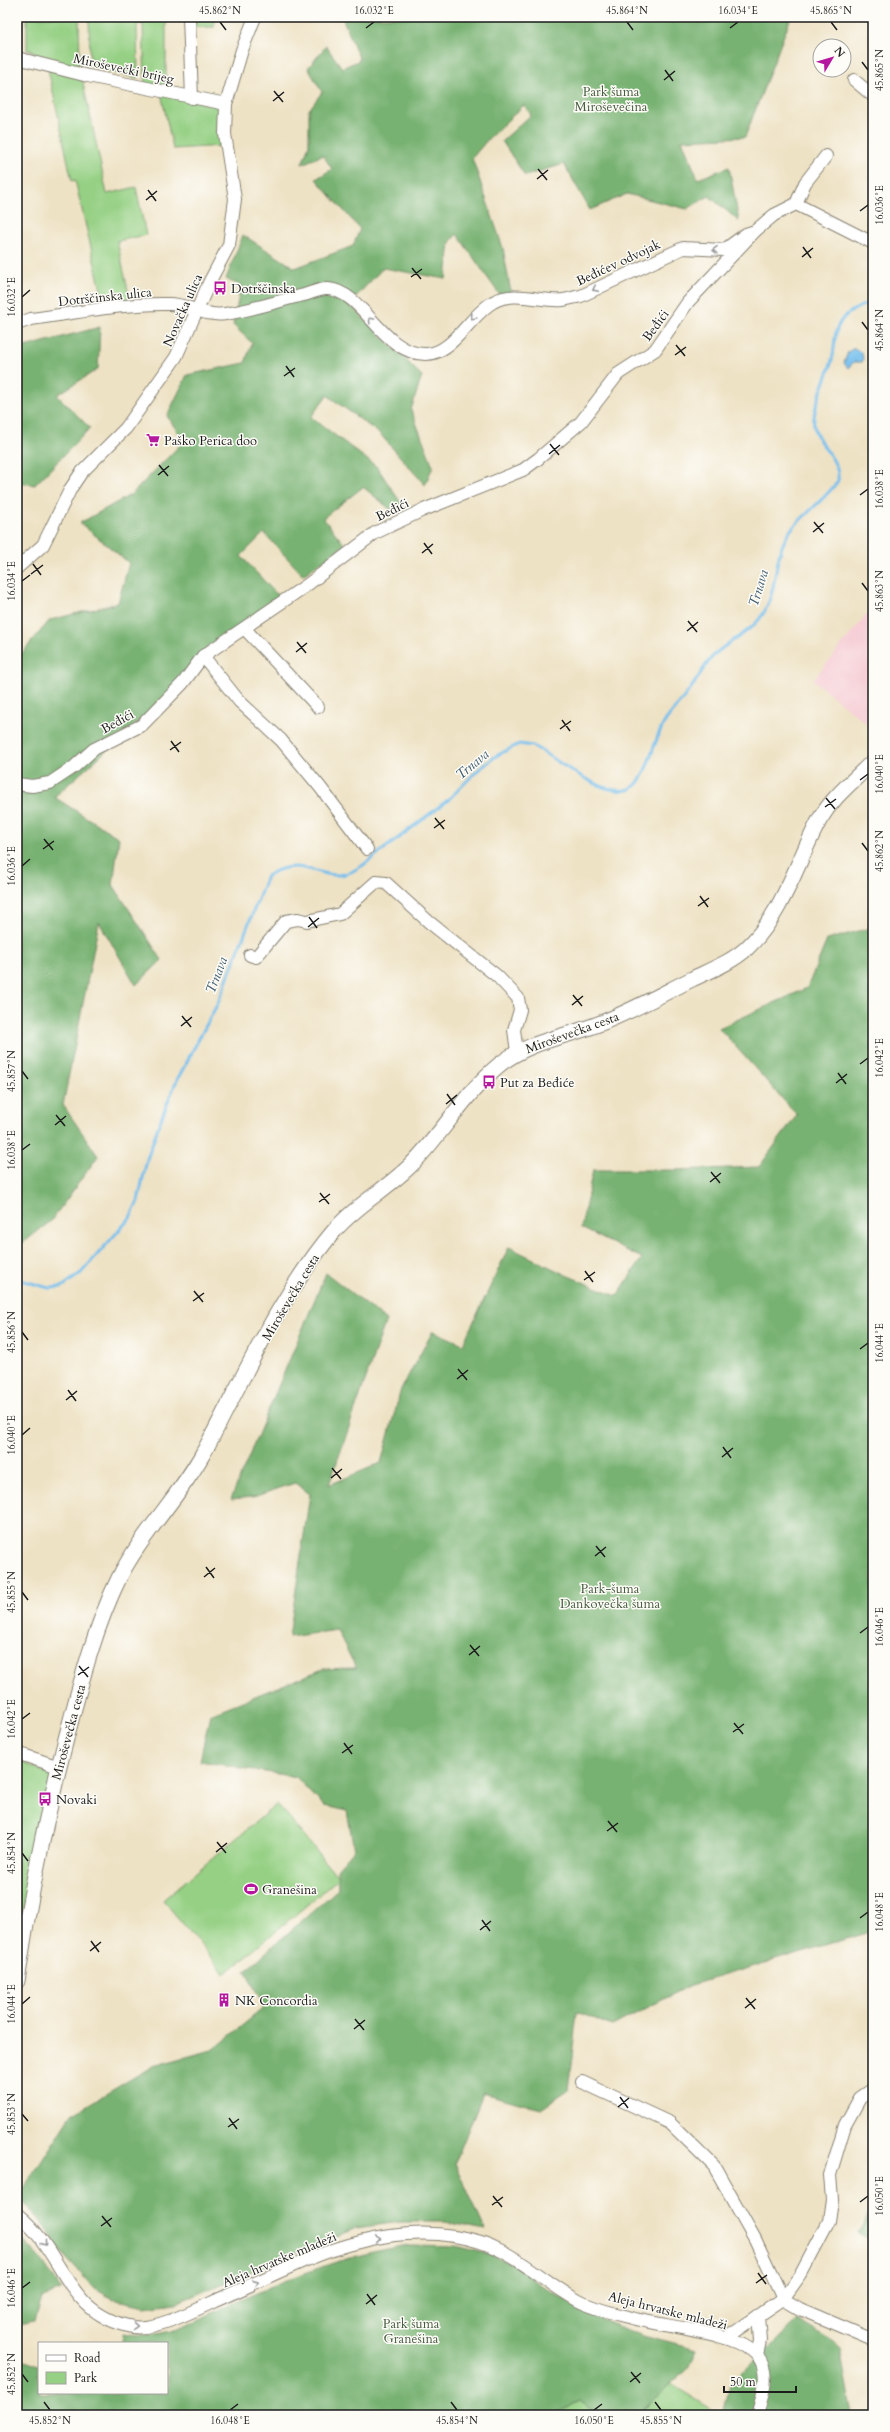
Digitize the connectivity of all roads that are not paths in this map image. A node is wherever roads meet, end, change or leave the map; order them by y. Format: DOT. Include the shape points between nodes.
graph roads {
  1 [pos="189,17"];
  2 [pos="255,17"];
  3 [pos="17,58"];
  4 [pos="854,80"];
  5 [pos="873,96"];
  6 [pos="192,98"];
  7 [pos="226,104"];
  8 [pos="826,156"];
  9 [pos="796,204"];
  10 [pos="755,231"];
  11 [pos="873,244"];
  12 [pos="197,312"];
  13 [pos="17,324"];
  14 [pos="17,568"];
  15 [pos="245,629"];
  16 [pos="203,656"];
  17 [pos="318,706"];
  18 [pos="873,761"];
  19 [pos="17,784"];
  20 [pos="367,849"];
  21 [pos="250,955"];
  22 [pos="517,1052"];
  23 [pos="17,1753"];
  24 [pos="59,1768"];
  25 [pos="17,1981"];
  26 [pos="582,2082"];
  27 [pos="873,2089"];
  28 [pos="17,2214"];
  29 [pos="783,2299"];
  30 [pos="758,2316"];
  31 [pos="726,2338"];
  32 [pos="873,2340"];
  33 [pos="756,2355"];
  34 [pos="758,2415"];
  1 -- 6 [label="street"];
  2 -- 7 [label="street, Novačka ulica"];
  3 -- 6 [label="street, Miroševečki brijeg"];
  4 -- 5 [label="street"];
  6 -- 7 [label="street, Miroševečki brijeg"];
  7 -- 12 [label="street, Novačka ulica" via="226,134 235,199 232,232 229,245"];
  8 -- 9 [label="street" via="805,183"];
  9 -- 10 [label="street, Beđićev odvojak" via="774,214"];
  9 -- 11 [label="street"];
  10 -- 12 [label="street, Beđićev odvojak, one-way" via="746,234 724,250 683,248 581,296 563,300 516,295 494,301 479,311 453,343 444,349 426,354 400,348 346,295 328,289 250,310 223,314"];
  10 -- 15 [label="street, Beđići" via="688,302 655,350 618,374 581,422 538,459 523,470 421,511 375,533"];
  12 -- 13 [label="street, Dotrščinska ulica" via="171,304 130,305 31,319"];
  12 -- 14 [label="street, Novačka ulica" via="176,357 126,428 81,473 43,545"];
  15 -- 16 [label="street, Beđići"];
  15 -- 17 [label="street"];
  16 -- 19 [label="street, Beđići" via="183,683 142,725 94,749 74,767 50,783 32,786"];
  16 -- 20 [label="street" via="239,701 281,740"];
  18 -- 22 [label="main road, Miroševečka cesta" via="838,793 821,817 774,913 762,933 744,951 723,964 619,1015 592,1027"];
  21 -- 22 [label="street" via="256,957 286,921 298,918 307,921 340,914 376,882 386,883 429,922 497,976 518,998 520,1010 514,1030"];
  22 -- 24 [label="main road, Miroševečka cesta" via="498,1066 473,1092 408,1168 358,1207 336,1229 304,1270 203,1455 134,1550 118,1582 104,1614 79,1690"];
  23 -- 24 [label="street"];
  24 -- 25 [label="main road, Miroševečka cesta" via="34,1876"];
  26 -- 29 [label="street" via="670,2123 714,2166 755,2239"];
  27 -- 29 [label="street" via="860,2098 845,2125 830,2174 832,2200 829,2221 801,2274"];
  28 -- 31 [label="street, Aleja hrvatske mladeži, one-way" via="48,2248 76,2295 102,2318 135,2328 171,2321 304,2261 360,2242 404,2234 454,2235 494,2245 578,2301 628,2318"];
  29 -- 30 [label="street"];
  29 -- 32 [label="street" via="800,2309"];
  30 -- 31 [label="street"];
  30 -- 33 [label="street" via="760,2341"];
  31 -- 33 [label="street, Aleja hrvatske mladeži" via="749,2348"];
  33 -- 34 [label="street" via="763,2366 765,2382"];
}
